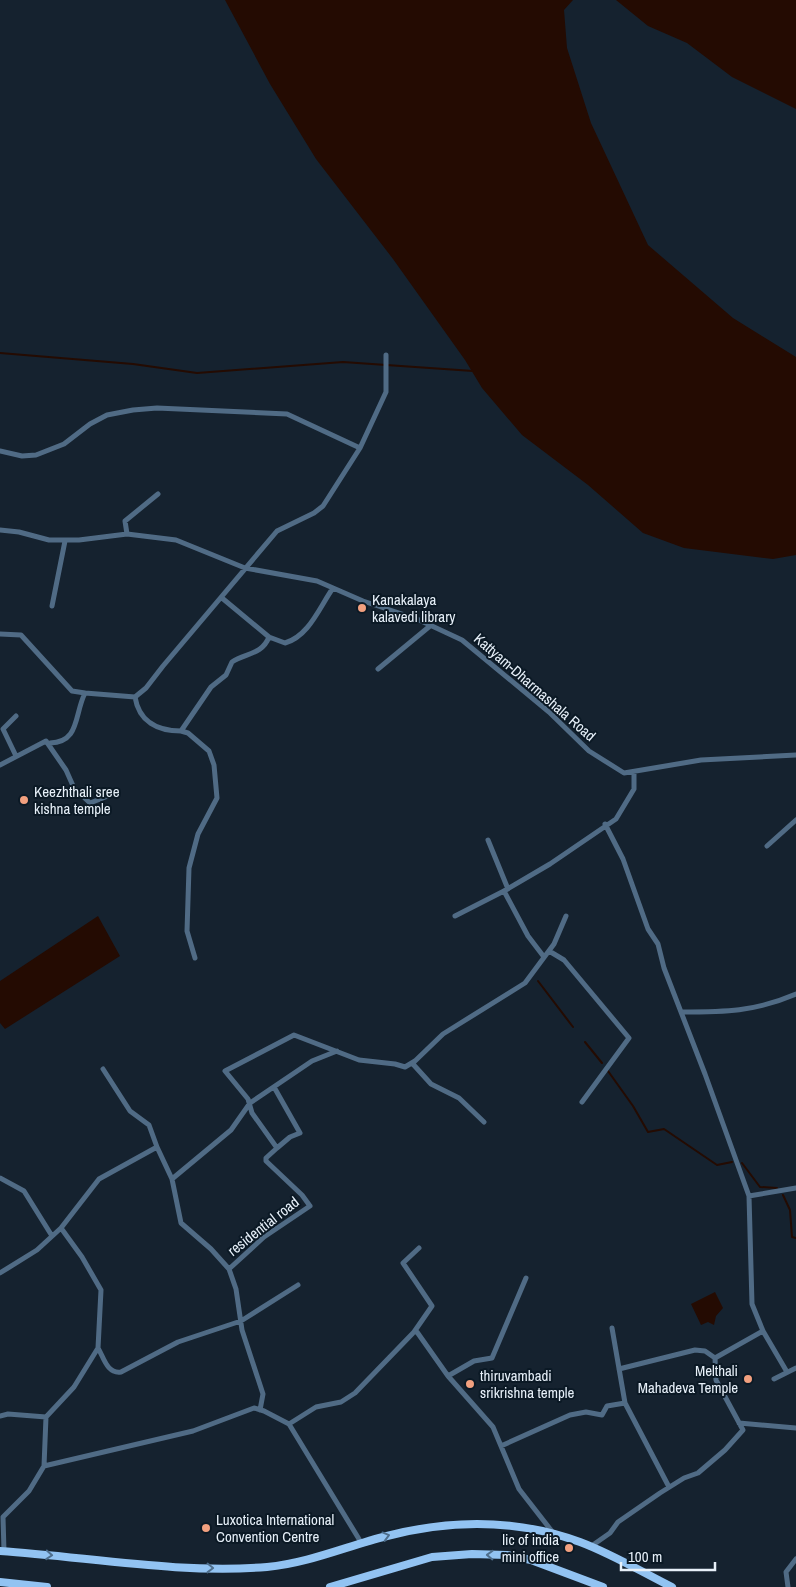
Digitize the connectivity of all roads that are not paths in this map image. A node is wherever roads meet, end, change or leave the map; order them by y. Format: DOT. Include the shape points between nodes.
graph roads {
  1 [pos="386,358"];
  2 [pos="360,448"];
  3 [pos="0,451"];
  4 [pos="158,494"];
  5 [pos="0,530"];
  6 [pos="127,534"];
  7 [pos="65,541"];
  8 [pos="244,568"];
  9 [pos="333,588"];
  10 [pos="222,598"];
  11 [pos="52,606"];
  12 [pos="430,626"];
  13 [pos="0,634"];
  14 [pos="269,637"];
  15 [pos="378,668"];
  16 [pos="85,693"];
  17 [pos="135,697"];
  18 [pos="16,716"];
  19 [pos="181,731"];
  20 [pos="50,743"];
  21 [pos="796,755"];
  22 [pos="16,756"];
  23 [pos="0,765"];
  24 [pos="634,772"];
  25 [pos="108,796"];
  26 [pos="796,820"];
  27 [pos="605,824"];
  28 [pos="488,840"];
  29 [pos="767,846"];
  30 [pos="506,890"];
  31 [pos="454,916"];
  32 [pos="566,916"];
  33 [pos="549,951"];
  34 [pos="544,957"];
  35 [pos="195,958"];
  36 [pos="796,994"];
  37 [pos="681,1012"];
  38 [pos="337,1051"];
  39 [pos="412,1063"];
  40 [pos="104,1069"];
  41 [pos="274,1087"];
  42 [pos="582,1102"];
  43 [pos="250,1103"];
  44 [pos="484,1122"];
  45 [pos="157,1147"];
  46 [pos="277,1148"];
  47 [pos="0,1178"];
  48 [pos="172,1179"];
  49 [pos="796,1188"];
  50 [pos="748,1196"];
  51 [pos="61,1228"];
  52 [pos="52,1236"];
  53 [pos="419,1248"];
  54 [pos="229,1269"];
  55 [pos="0,1273"];
  56 [pos="526,1278"];
  57 [pos="298,1285"];
  58 [pos="241,1321"];
  59 [pos="612,1328"];
  60 [pos="763,1331"];
  61 [pos="414,1332"];
  62 [pos="98,1348"];
  63 [pos="715,1358"];
  64 [pos="796,1368"];
  65 [pos="620,1369"];
  66 [pos="787,1372"];
  67 [pos="448,1376"];
  68 [pos="774,1379"];
  69 [pos="625,1403"];
  70 [pos="260,1410"];
  71 [pos="0,1416"];
  72 [pos="46,1417"];
  73 [pos="739,1423"];
  74 [pos="290,1424"];
  75 [pos="796,1428"];
  76 [pos="501,1446"];
  77 [pos="44,1466"];
  78 [pos="669,1487"];
  79 [pos="554,1534"];
  80 [pos="362,1544"];
  81 [pos="590,1547"];
  82 [pos="2,1551"];
  83 [pos="796,1559"];
  84 [pos="0,1582"];
  85 [pos="47,1587"];
  86 [pos="330,1587"];
  87 [pos="603,1587"];
  88 [pos="672,1587"];
  89 [pos="788,1587"];
  1 -- 2 [label="street" via="386,392"];
  2 -- 3 [label="street" via="287,414 157,408 107,415 64,444 36,455 22,456"];
  2 -- 8 [label="street" via="323,506 278,530"];
  4 -- 6 [label="street" via="125,521"];
  5 -- 7 [label="street, Kattyam-Dharmashala Road"];
  6 -- 7 [label="street, Kattyam-Dharmashala Road"];
  6 -- 8 [label="street, Kattyam-Dharmashala Road" via="176,540"];
  7 -- 11 [label="street"];
  8 -- 9 [label="street, Kattyam-Dharmashala Road" via="317,581"];
  8 -- 10 [label="street"];
  9 -- 12 [label="street, Kattyam-Dharmashala Road"];
  9 -- 14 [label="street" via="298,637 285,643"];
  10 -- 14 [label="street"];
  10 -- 17 [label="street"];
  12 -- 15 [label="street"];
  12 -- 24 [label="street, Kattyam-Dharmashala Road" via="462,640 549,712 590,751 624,773"];
  13 -- 16 [label="street" via="21,636 72,691"];
  14 -- 19 [label="street" via="259,651 232,662 226,675 212,687"];
  16 -- 17 [label="street"];
  16 -- 20 [label="street" via="78,706 73,734 68,739"];
  17 -- 19 [label="street" via="151,726"];
  18 -- 22 [label="street" via="3,729"];
  19 -- 35 [label="street" via="209,751 214,765 217,798 198,834 189,868 187,931"];
  20 -- 22 [label="street" via="42,742"];
  20 -- 25 [label="street" via="74,788 90,804"];
  21 -- 24 [label="street, Kattyam-Dharmashala Road" via="700,760"];
  22 -- 23 [label="street"];
  24 -- 27 [label="street" via="634,789 626,804 616,819"];
  26 -- 29 [label="street"];
  27 -- 30 [label="street" via="562,856"];
  27 -- 37 [label="street" via="623,859 648,929 658,944"];
  28 -- 30 [label="street"];
  30 -- 31 [label="street"];
  30 -- 34 [label="street" via="528,936"];
  32 -- 33 [label="street"];
  33 -- 34 [label="street"];
  33 -- 42 [label="street" via="564,960 629,1038"];
  34 -- 39 [label="street" via="525,983 443,1034"];
  36 -- 37 [label="street" via="772,1004 736,1012"];
  37 -- 50 [label="street"];
  38 -- 39 [label="street" via="359,1060 405,1067"];
  38 -- 41 [label="street" via="320,1057"];
  38 -- 43 [label="street" via="294,1035 225,1071"];
  39 -- 44 [label="street" via="431,1084 459,1098"];
  40 -- 45 [label="street, residential road" via="130,1112 149,1125"];
  41 -- 43 [label="street"];
  41 -- 46 [label="street" via="300,1133"];
  43 -- 46 [label="street" via="252,1113"];
  43 -- 48 [label="street" via="231,1130"];
  45 -- 48 [label="street, residential road"];
  45 -- 51 [label="street" via="100,1179"];
  46 -- 54 [label="street, residential road" via="266,1161 310,1206 264,1237"];
  47 -- 52 [label="street" via="24,1191"];
  48 -- 54 [label="street, residential road" via="181,1223"];
  49 -- 50 [label="street"];
  50 -- 60 [label="street" via="752,1304"];
  51 -- 52 [label="street"];
  51 -- 62 [label="street" via="101,1290"];
  52 -- 55 [label="street" via="37,1250"];
  53 -- 61 [label="street" via="403,1263 432,1306"];
  54 -- 58 [label="street"];
  56 -- 67 [label="street" via="492,1358 474,1361"];
  57 -- 58 [label="street"];
  58 -- 62 [label="street" via="178,1342 121,1372 110,1370"];
  58 -- 70 [label="street" via="263,1394"];
  59 -- 65 [label="street"];
  60 -- 63 [label="street"];
  60 -- 66 [label="street"];
  61 -- 67 [label="street" via="423,1339"];
  61 -- 74 [label="street" via="355,1393 341,1402 316,1408"];
  62 -- 72 [label="street" via="74,1387"];
  63 -- 65 [label="street" via="695,1350"];
  63 -- 73 [label="street" via="716,1380"];
  64 -- 66 [label="street"];
  65 -- 69 [label="street"];
  66 -- 68 [label="street"];
  67 -- 76 [label="street" via="487,1417"];
  69 -- 76 [label="street" via="607,1406 602,1415 586,1412 570,1415"];
  69 -- 78 [label="street"];
  70 -- 74 [label="street"];
  70 -- 77 [label="street" via="254,1408 193,1431"];
  71 -- 72 [label="street"];
  72 -- 77 [label="street"];
  73 -- 75 [label="street"];
  73 -- 78 [label="street" via="743,1430 726,1450 698,1473"];
  74 -- 80 [label="street"];
  76 -- 79 [label="street" via="519,1489"];
  77 -- 82 [label="street" via="29,1491 2,1518"];
  78 -- 81 [label="street" via="618,1522 610,1533"];
  80 -- 79 [label="highway, one-way" via="424,1527 475,1522"];
  79 -- 81 [label="highway"];
  82 -- 80 [label="highway, one-way" via="157,1567 241,1568 297,1562"];
  81 -- 88 [label="highway"];
  83 -- 89 [label="street" via="786,1572"];
  84 -- 85 [label="highway"];
  87 -- 86 [label="highway, one-way" via="531,1560 507,1555 472,1554 432,1557"];
}
